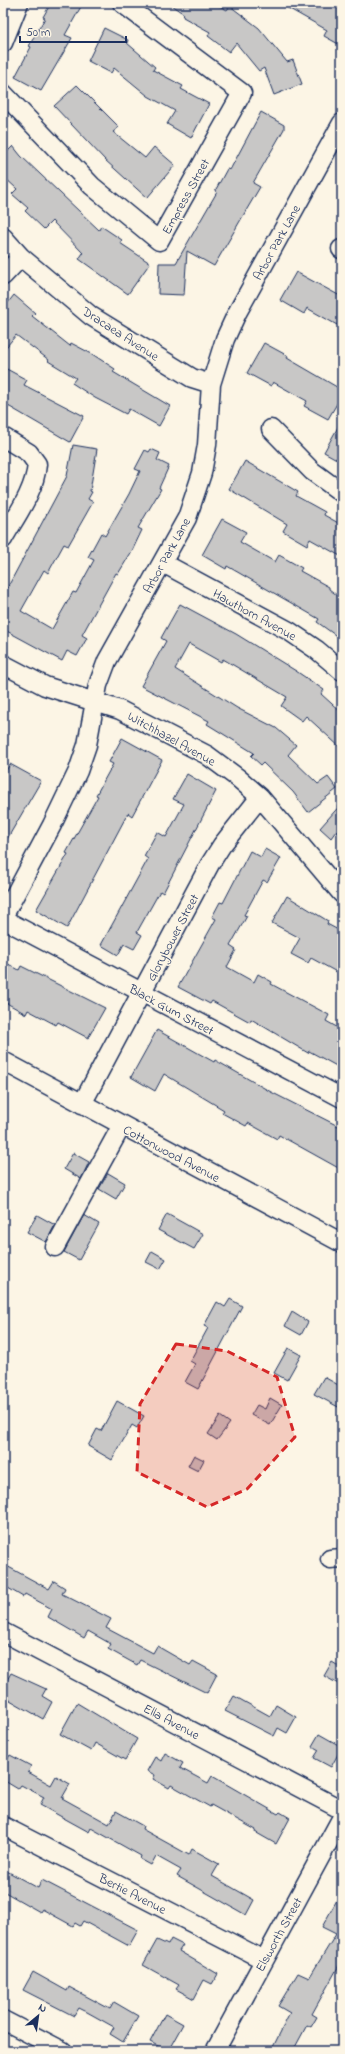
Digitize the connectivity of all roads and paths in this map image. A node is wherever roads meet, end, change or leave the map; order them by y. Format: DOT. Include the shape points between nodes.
graph roads {
  1 [pos="19,3"];
  2 [pos="122,3"];
  3 [pos="3,43"];
  4 [pos="3,93"];
  5 [pos="342,123"];
  6 [pos="3,237"];
  7 [pos="21,257"];
  8 [pos="3,276"];
  9 [pos="211,384"];
  10 [pos="272,429"];
  11 [pos="3,437"];
  12 [pos="342,493"];
  13 [pos="3,539"];
  14 [pos="163,563"];
  15 [pos="3,664"];
  16 [pos="342,671"];
  17 [pos="95,702"];
  18 [pos="260,797"];
  19 [pos="342,894"];
  20 [pos="3,918"];
  21 [pos="142,993"];
  22 [pos="3,1061"];
  23 [pos="342,1098"];
  24 [pos="82,1104"];
  25 [pos="122,1125"];
  26 [pos="342,1243"];
  27 [pos="55,1248"];
  28 [pos="3,1632"];
  29 [pos="342,1810"];
  30 [pos="342,1817"];
  31 [pos="3,1826"];
  32 [pos="264,1960"];
  33 [pos="3,2020"];
  34 [pos="63,2051"];
  35 [pos="215,2051"];
  1 -- 3 [label="street"];
  2 -- 4 [label="street, Empress Street" via="242,93 159,241 92,186"];
  5 -- 9 [label="street, Arbor Park Lane" via="237,313"];
  6 -- 7 [label="street, Dracaea Avenue"];
  7 -- 8 [label="street"];
  7 -- 9 [label="street, Dracaea Avenue" via="91,316 192,378"];
  9 -- 14 [label="street, Arbor Park Lane" via="202,473 187,518"];
  10 -- 12 [label="street" via="312,472"];
  11 -- 13 [label="street" via="29,453 37,464 36,477"];
  14 -- 16 [label="street, Hawthorn Avenue" via="289,631"];
  14 -- 17 [label="street, Arbor Park Lane" via="107,661"];
  15 -- 17 [label="street, Witchhazel Avenue" via="45,686"];
  17 -- 18 [label="street, Witchhazel Avenue" via="120,710 207,756"];
  17 -- 20 [label="street, Arbor Park Lane" via="87,745 78,771"];
  18 -- 19 [label="street, Witchhazel Avenue"];
  18 -- 21 [label="street, Glorybower Street" via="222,845"];
  20 -- 21 [label="street, Black Gum Street"];
  21 -- 23 [label="street, Black Gum Street"];
  21 -- 24 [label="street, Glorybower Street"];
  22 -- 24 [label="street, Cottonwood Avenue"];
  24 -- 25 [label="street, Cottonwood Avenue"];
  25 -- 26 [label="street, Cottonwood Avenue"];
  25 -- 27 [label="street"];
  28 -- 29 [label="street, Ella Avenue"];
  30 -- 32 [label="street, Elsworth Street"];
  31 -- 32 [label="street, Bertie Avenue"];
  32 -- 35 [label="street, Elsworth Street"];
  33 -- 34 [label="street"];
}
